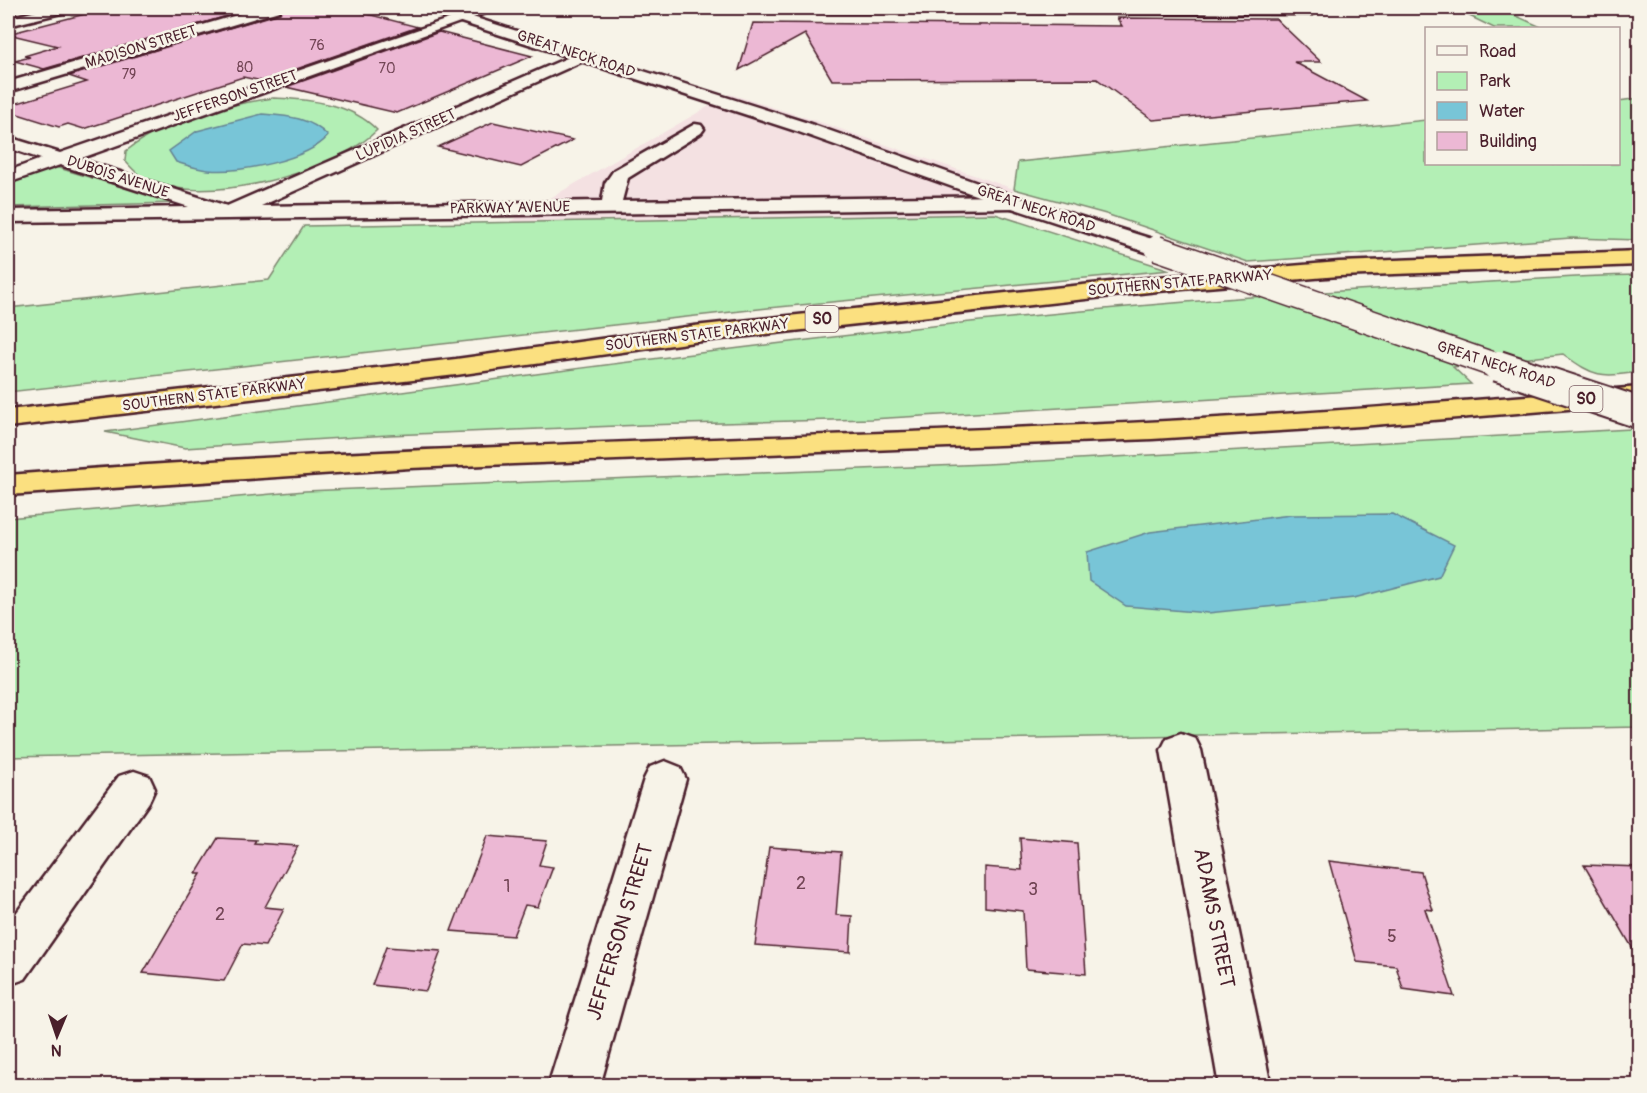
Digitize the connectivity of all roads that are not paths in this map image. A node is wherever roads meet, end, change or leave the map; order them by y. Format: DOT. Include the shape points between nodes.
graph roads {
  1 [pos="64,8"];
  2 [pos="274,8"];
  3 [pos="432,8"];
  4 [pos="492,8"];
  5 [pos="812,8"];
  6 [pos="1311,9"];
  7 [pos="464,17"];
  8 [pos="8,22"];
  9 [pos="583,56"];
  10 [pos="8,87"];
  11 [pos="695,129"];
  12 [pos="8,142"];
  13 [pos="59,158"];
  14 [pos="8,177"];
  15 [pos="1013,202"];
  16 [pos="611,207"];
  17 [pos="228,213"];
  18 [pos="8,216"];
  19 [pos="1640,258"];
  20 [pos="1640,395"];
  21 [pos="1640,413"];
  22 [pos="8,419"];
  23 [pos="8,485"];
  24 [pos="1180,750"];
  25 [pos="665,778"];
  26 [pos="134,789"];
  27 [pos="8,962"];
  28 [pos="574,1086"];
  29 [pos="1245,1086"];
  1 -- 8 [label="street"];
  2 -- 10 [label="street, MADISON STREET"];
  3 -- 7 [label="street, GREAT NECK ROAD"];
  4 -- 7 [label="street, JEFFERSON STREET"];
  5 -- 6 [label="street"];
  7 -- 9 [label="street, GREAT NECK ROAD"];
  7 -- 13 [label="street, JEFFERSON STREET"];
  9 -- 15 [label="street, GREAT NECK ROAD" via="802,127"];
  9 -- 17 [label="street, LUPIDIA STREET"];
  11 -- 16 [label="street" via="621,174 615,183"];
  12 -- 13 [label="street, DUBOIS AVENUE"];
  13 -- 14 [label="street, JEFFERSON STREET"];
  13 -- 17 [label="street, DUBOIS AVENUE"];
  15 -- 16 [label="street, PARKWAY AVENUE"];
  15 -- 21 [label="street, GREAT NECK ROAD, bridge" via="1130,238"];
  16 -- 17 [label="street, PARKWAY AVENUE"];
  17 -- 18 [label="street, PARKWAY AVENUE"];
  19 -- 22 [label="highway, SOUTHERN STATE PARKWAY / SO" via="1339,269 1146,285 694,334 456,367"];
  20 -- 23 [label="highway, SO" via="1098,433 394,457"];
  24 -- 29 [label="street, ADAMS STREET"];
  25 -- 28 [label="street, JEFFERSON STREET"];
  26 -- 27 [label="street"];
}
